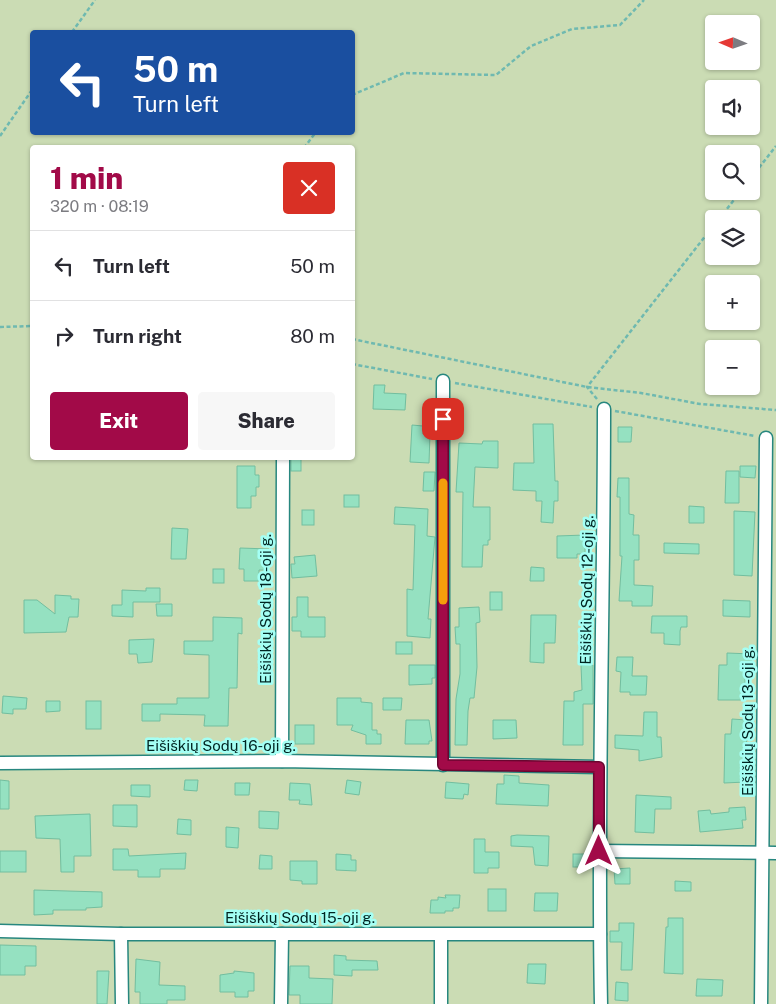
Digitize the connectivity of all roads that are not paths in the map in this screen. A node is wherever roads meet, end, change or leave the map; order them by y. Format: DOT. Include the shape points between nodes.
graph roads {
  1 [pos="443,381"];
  2 [pos="604,409"];
  3 [pos="766,438"];
  4 [pos="283,460"];
  5 [pos="282,761"];
  6 [pos="0,763"];
  7 [pos="443,765"];
  8 [pos="599,767"];
  9 [pos="599,851"];
  10 [pos="769,853"];
  11 [pos="0,931"];
  12 [pos="122,934"];
  13 [pos="282,934"];
  14 [pos="600,934"];
  15 [pos="441,935"];
  16 [pos="122,1004"];
  17 [pos="281,1004"];
  18 [pos="441,1004"];
  19 [pos="601,1004"];
  20 [pos="761,1004"];
  1 -- 7 [label="street"];
  2 -- 8 [label="street, Eišiškių Sodų 12-oji g." via="604,596"];
  3 -- 10 [label="street, Eišiškių Sodų 13-oji g."];
  4 -- 5 [label="street, Eišiškių Sodų 18-oji g."];
  5 -- 6 [label="street, Eišiškių Sodų 16-oji g."];
  5 -- 7 [label="street, Eišiškių Sodų 16-oji g."];
  7 -- 8 [label="street, Eišiškių Sodų 16-oji g."];
  8 -- 9 [label="street, Eišiškių Sodų 12-oji g."];
  9 -- 10 [label="street"];
  9 -- 14 [label="street, Eišiškių Sodų 12-oji g."];
  10 -- 20 [label="street, Eišiškių Sodų 13-oji g."];
  11 -- 12 [label="street, Eišiškių Sodų 15-oji g."];
  12 -- 13 [label="street, Eišiškių Sodų 15-oji g."];
  12 -- 16 [label="street"];
  13 -- 15 [label="street, Eišiškių Sodų 15-oji g."];
  13 -- 17 [label="street"];
  14 -- 15 [label="street, Eišiškių Sodų 15-oji g."];
  14 -- 19 [label="street, Eišiškių Sodų 12-oji g."];
  15 -- 18 [label="street"];
}
